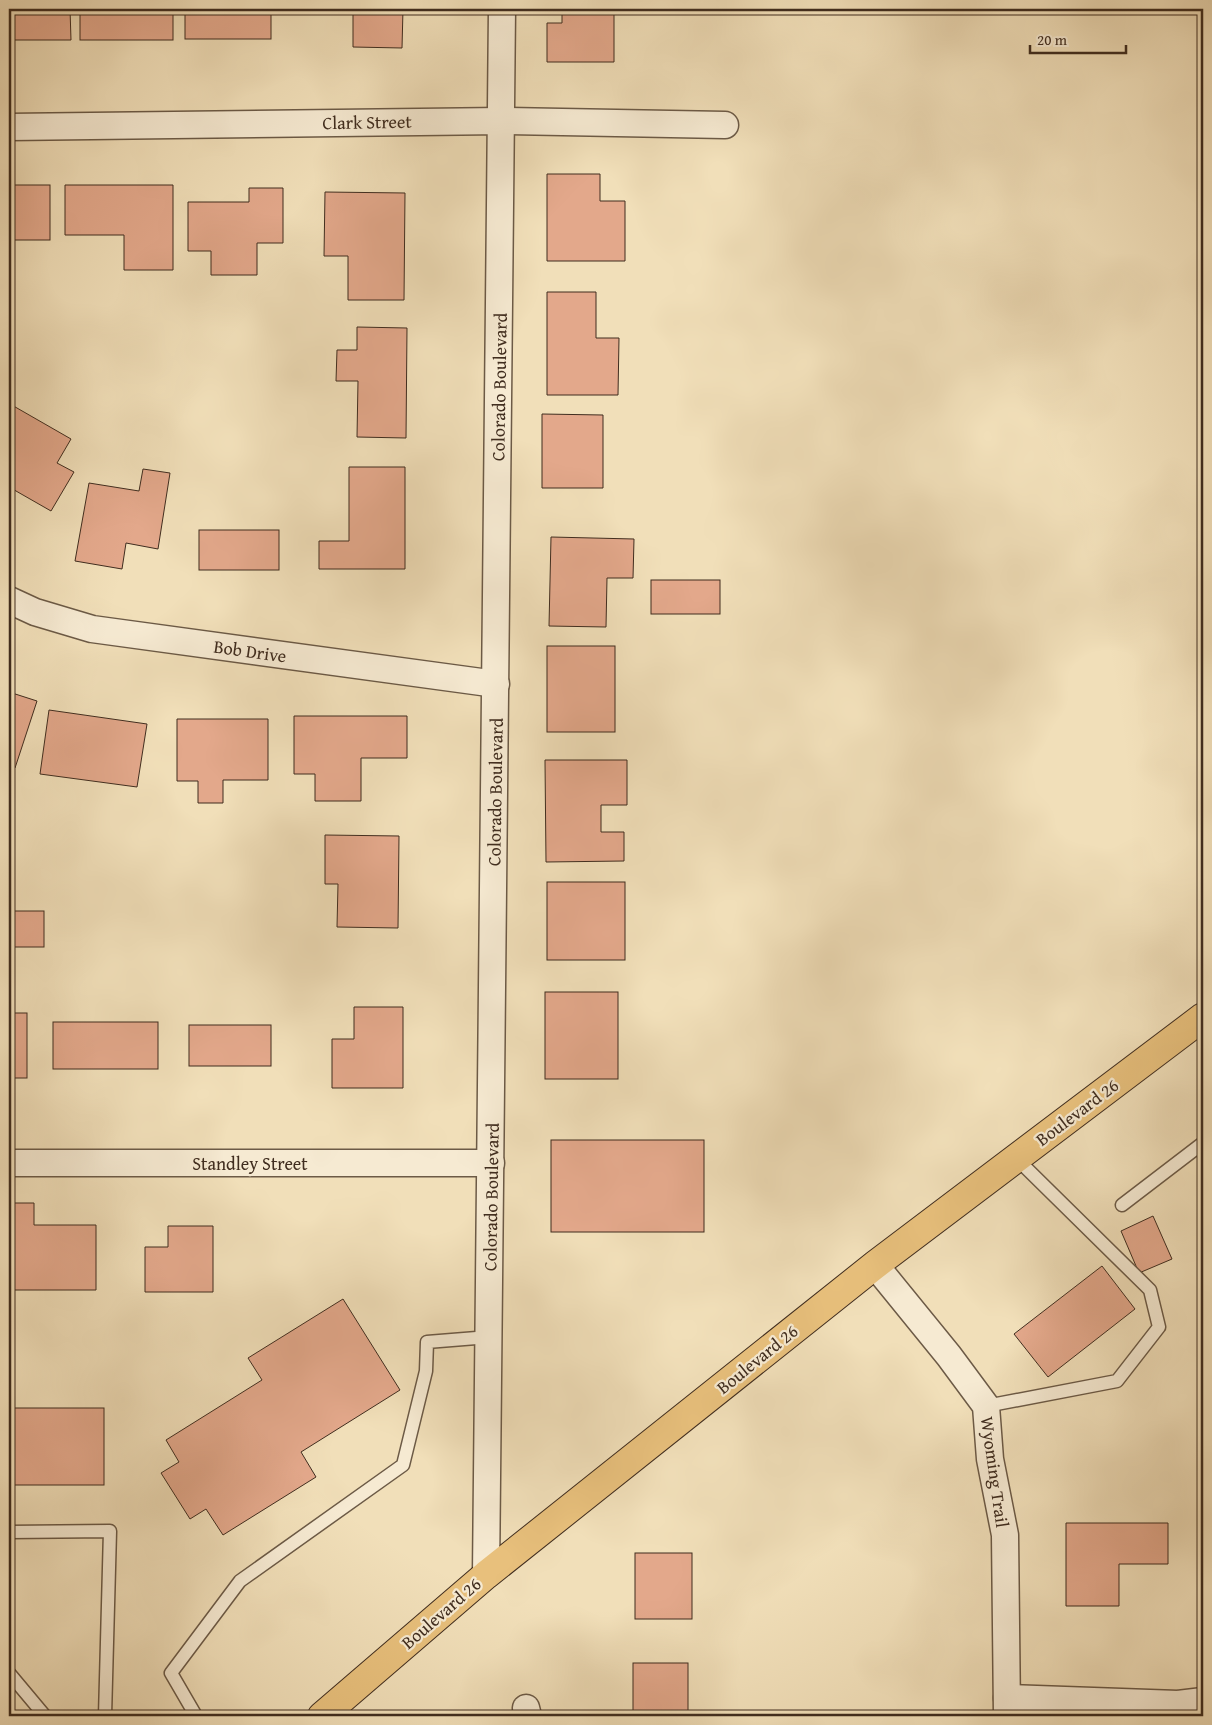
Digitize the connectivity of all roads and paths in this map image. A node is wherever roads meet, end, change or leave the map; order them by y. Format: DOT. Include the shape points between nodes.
graph roads {
  1 [pos="502,9"];
  2 [pos="502,121"];
  3 [pos="725,125"];
  4 [pos="9,127"];
  5 [pos="9,600"];
  6 [pos="496,684"];
  7 [pos="1203,1017"];
  8 [pos="1203,1143"];
  9 [pos="1016,1158"];
  10 [pos="9,1163"];
  11 [pos="491,1163"];
  12 [pos="1122,1205"];
  13 [pos="875,1265"];
  14 [pos="489,1337"];
  15 [pos="986,1406"];
  16 [pos="9,1532"];
  17 [pos="486,1575"];
  18 [pos="9,1673"];
  19 [pos="1203,1700"];
  20 [pos="1007,1707"];
  21 [pos="45,1716"];
  22 [pos="105,1716"];
  23 [pos="196,1716"];
  24 [pos="322,1716"];
  1 -- 2 [label="street, Colorado Boulevard"];
  2 -- 3 [label="street, Clark Street"];
  2 -- 4 [label="street, Clark Street"];
  2 -- 6 [label="street, Colorado Boulevard"];
  5 -- 6 [label="street, Bob Drive" via="35,612 92,629"];
  6 -- 11 [label="street, Colorado Boulevard"];
  7 -- 9 [label="main road, Boulevard 26"];
  8 -- 12 [label="lane"];
  9 -- 13 [label="main road, Boulevard 26"];
  9 -- 15 [label="lane" via="1150,1290 1159,1327 1118,1382"];
  10 -- 11 [label="street, Standley Street"];
  11 -- 14 [label="street, Colorado Boulevard"];
  13 -- 15 [label="street, Wyoming Trail"];
  13 -- 17 [label="main road, Boulevard 26"];
  14 -- 17 [label="street, Colorado Boulevard"];
  14 -- 23 [label="lane" via="427,1342 426,1371 403,1465 240,1581 171,1673"];
  15 -- 20 [label="street, Wyoming Trail" via="990,1459 1004,1535"];
  16 -- 22 [label="lane" via="110,1531"];
  17 -- 24 [label="main road, Boulevard 26"];
  18 -- 21 [label="lane"];
  19 -- 20 [label="street" via="1178,1704"];
}
